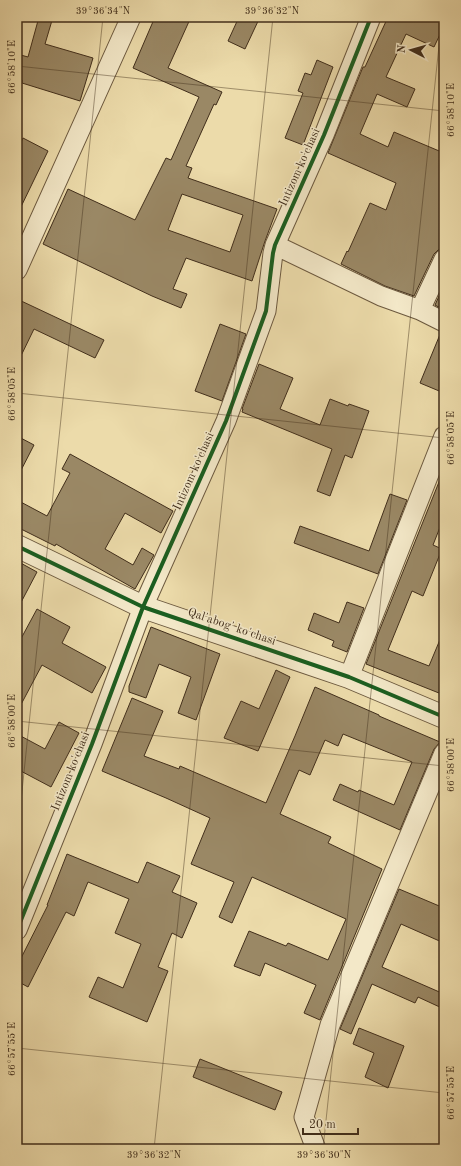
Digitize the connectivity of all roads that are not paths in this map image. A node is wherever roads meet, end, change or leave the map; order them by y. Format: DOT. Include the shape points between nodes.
graph roads {
  1 [pos="131,17"];
  2 [pos="371,17"];
  3 [pos="24,233"];
  4 [pos="275,246"];
  5 [pos="444,260"];
  6 [pos="17,270"];
  7 [pos="420,310"];
  8 [pos="444,322"];
  9 [pos="444,436"];
  10 [pos="17,546"];
  11 [pos="143,607"];
  12 [pos="349,677"];
  13 [pos="444,716"];
  14 [pos="444,753"];
  15 [pos="17,930"];
  16 [pos="316,1149"];
  1 -- 3 [label="street"];
  2 -- 4 [label="street, Intizom ko'chasi" via="324,135"];
  3 -- 6 [label="street"];
  4 -- 7 [label="street" via="381,296"];
  4 -- 11 [label="street, Intizom ko'chasi" via="264,319 226,421"];
  5 -- 7 [label="street"];
  7 -- 8 [label="street"];
  9 -- 12 [label="street"];
  10 -- 11 [label="street, Qal'abog' ko'chasi"];
  11 -- 12 [label="street, Qal'abog' ko'chasi"];
  11 -- 15 [label="street, Intizom ko'chasi" via="92,744"];
  12 -- 13 [label="street, Qal'abog' ko'chasi"];
  14 -- 16 [label="street" via="330,1026 304,1116"];
}
